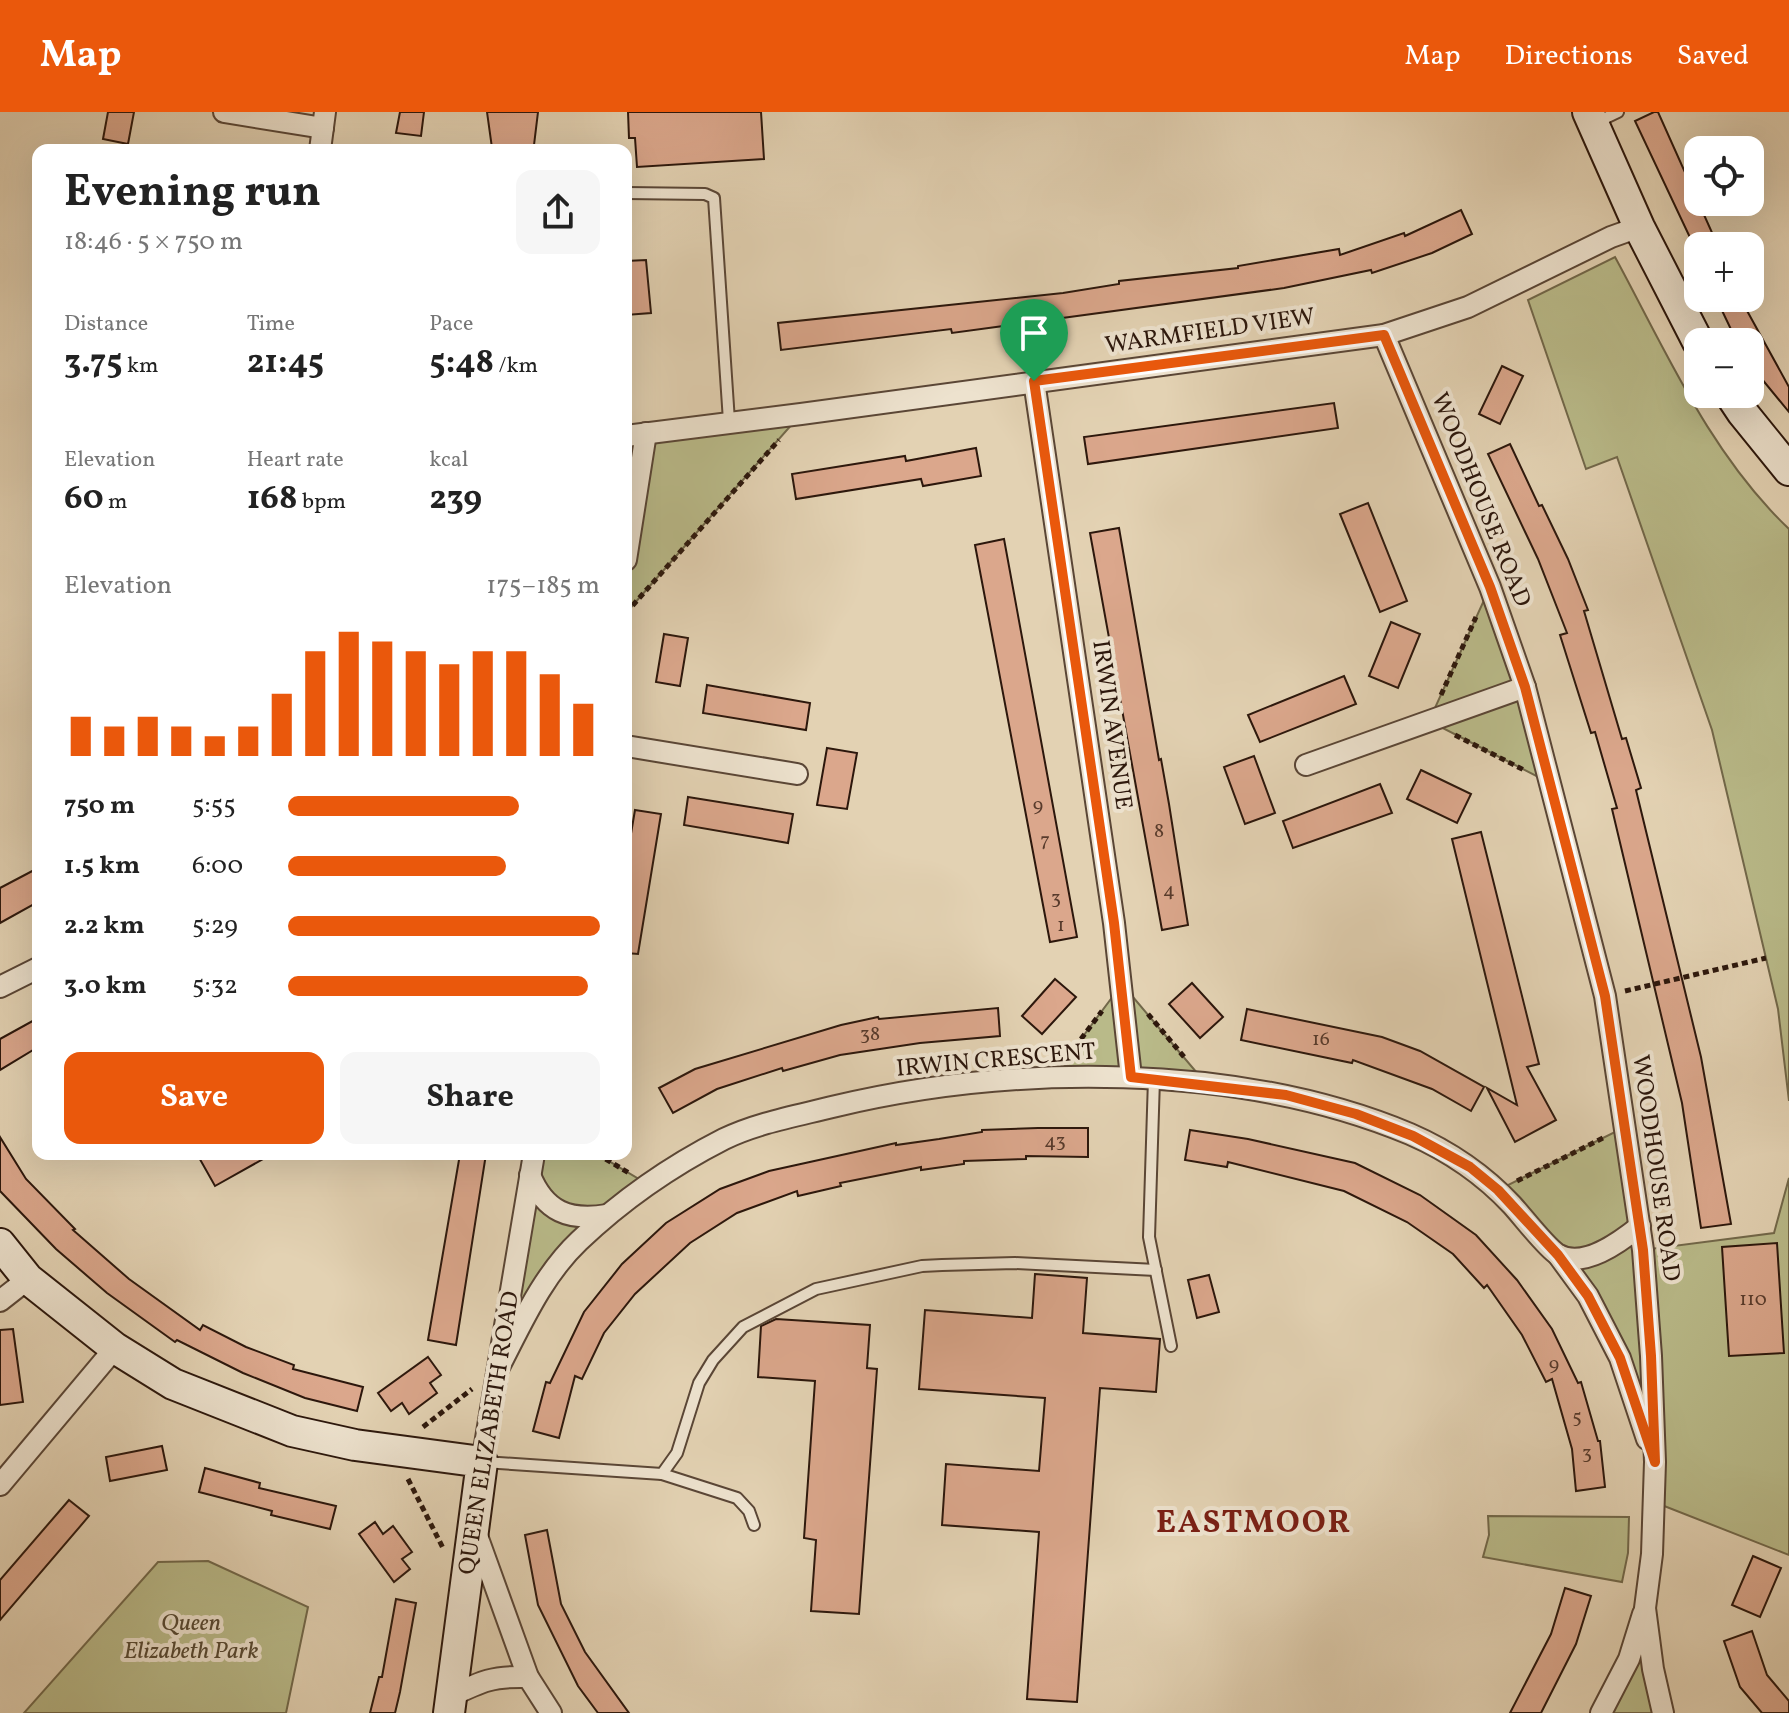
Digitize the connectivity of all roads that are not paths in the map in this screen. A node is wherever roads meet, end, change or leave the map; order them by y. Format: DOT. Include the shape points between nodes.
graph roads {
  1 [pos="224,112"];
  2 [pos="1600,116"];
  3 [pos="324,120"];
  4 [pos="321,144"];
  5 [pos="632,193"];
  6 [pos="1639,227"];
  7 [pos="1691,328"];
  8 [pos="1384,335"];
  9 [pos="1034,381"];
  10 [pos="1739,408"];
  11 [pos="729,421"];
  12 [pos="636,434"];
  13 [pos="1789,470"];
  14 [pos="632,484"];
  15 [pos="1525,687"];
  16 [pos="632,747"];
  17 [pos="1306,765"];
  18 [pos="797,774"];
  19 [pos="32,971"];
  20 [pos="0,987"];
  21 [pos="1131,1077"];
  22 [pos="1154,1079"];
  23 [pos="532,1164"];
  24 [pos="607,1215"];
  25 [pos="1640,1226"];
  26 [pos="0,1244"];
  27 [pos="1558,1255"];
  28 [pos="1156,1270"];
  29 [pos="28,1279"];
  30 [pos="0,1301"];
  31 [pos="1171,1346"];
  32 [pos="115,1348"];
  33 [pos="498,1369"];
  34 [pos="482,1462"];
  35 [pos="1655,1462"];
  36 [pos="662,1474"];
  37 [pos="0,1485"];
  38 [pos="754,1525"];
  39 [pos="475,1530"];
  40 [pos="1645,1608"];
  41 [pos="528,1677"];
  42 [pos="450,1704"];
  43 [pos="551,1713"];
  44 [pos="1601,1713"];
  45 [pos="1663,1713"];
  1 -- 3 [label="street"];
  2 -- 6 [label="street"];
  3 -- 4 [label="street"];
  5 -- 11 [label="lane" via="714,198"];
  6 -- 7 [label="street"];
  6 -- 8 [label="street, WARMFIELD VIEW" via="1468,307"];
  8 -- 9 [label="street, WARMFIELD VIEW"];
  8 -- 15 [label="street, WOODHOUSE ROAD" via="1490,587"];
  9 -- 11 [label="street, WARMFIELD VIEW"];
  9 -- 21 [label="street, IRWIN AVENUE" via="1114,923"];
  10 -- 13 [label="street"];
  11 -- 12 [label="street, WARMFIELD VIEW"];
  12 -- 14 [label="street"];
  15 -- 17 [label="street"];
  15 -- 25 [label="street, WOODHOUSE ROAD" via="1605,996"];
  16 -- 18 [label="street"];
  19 -- 20 [label="street"];
  21 -- 22 [label="street, IRWIN CRESCENT"];
  21 -- 24 [label="street, IRWIN CRESCENT" via="925,1088 779,1120 726,1138 647,1184"];
  22 -- 27 [label="street, IRWIN CRESCENT" via="1286,1095 1413,1136 1470,1167"];
  22 -- 28 [label="lane" via="1149,1237"];
  23 -- 24 [label="street" via="539,1195 554,1209 587,1218"];
  23 -- 33 [label="street, QUEEN ELIZABETH ROAD"];
  24 -- 33 [label="street, IRWIN CRESCENT" via="539,1291"];
  25 -- 27 [label="street" via="1601,1253"];
  25 -- 35 [label="street, WOODHOUSE ROAD"];
  26 -- 29 [label="street"];
  27 -- 35 [label="street, IRWIN CRESCENT" via="1588,1296 1620,1358"];
  28 -- 31 [label="lane"];
  28 -- 36 [label="lane" via="1015,1263 922,1266 816,1289 743,1327 713,1360 699,1383 677,1453"];
  29 -- 30 [label="street"];
  29 -- 32 [label="street"];
  32 -- 34 [label="street" via="173,1384 292,1431"];
  32 -- 37 [label="street"];
  33 -- 34 [label="street, QUEEN ELIZABETH ROAD"];
  34 -- 36 [label="lane"];
  34 -- 39 [label="street, QUEEN ELIZABETH ROAD"];
  35 -- 40 [label="street, WOODHOUSE ROAD"];
  36 -- 38 [label="lane" via="737,1498"];
  39 -- 41 [label="street"];
  39 -- 42 [label="street, QUEEN ELIZABETH ROAD"];
  40 -- 44 [label="street" via="1629,1659"];
  40 -- 45 [label="street, WOODHOUSE ROAD"];
  41 -- 42 [label="street" via="480,1682"];
  41 -- 43 [label="street"];
}
